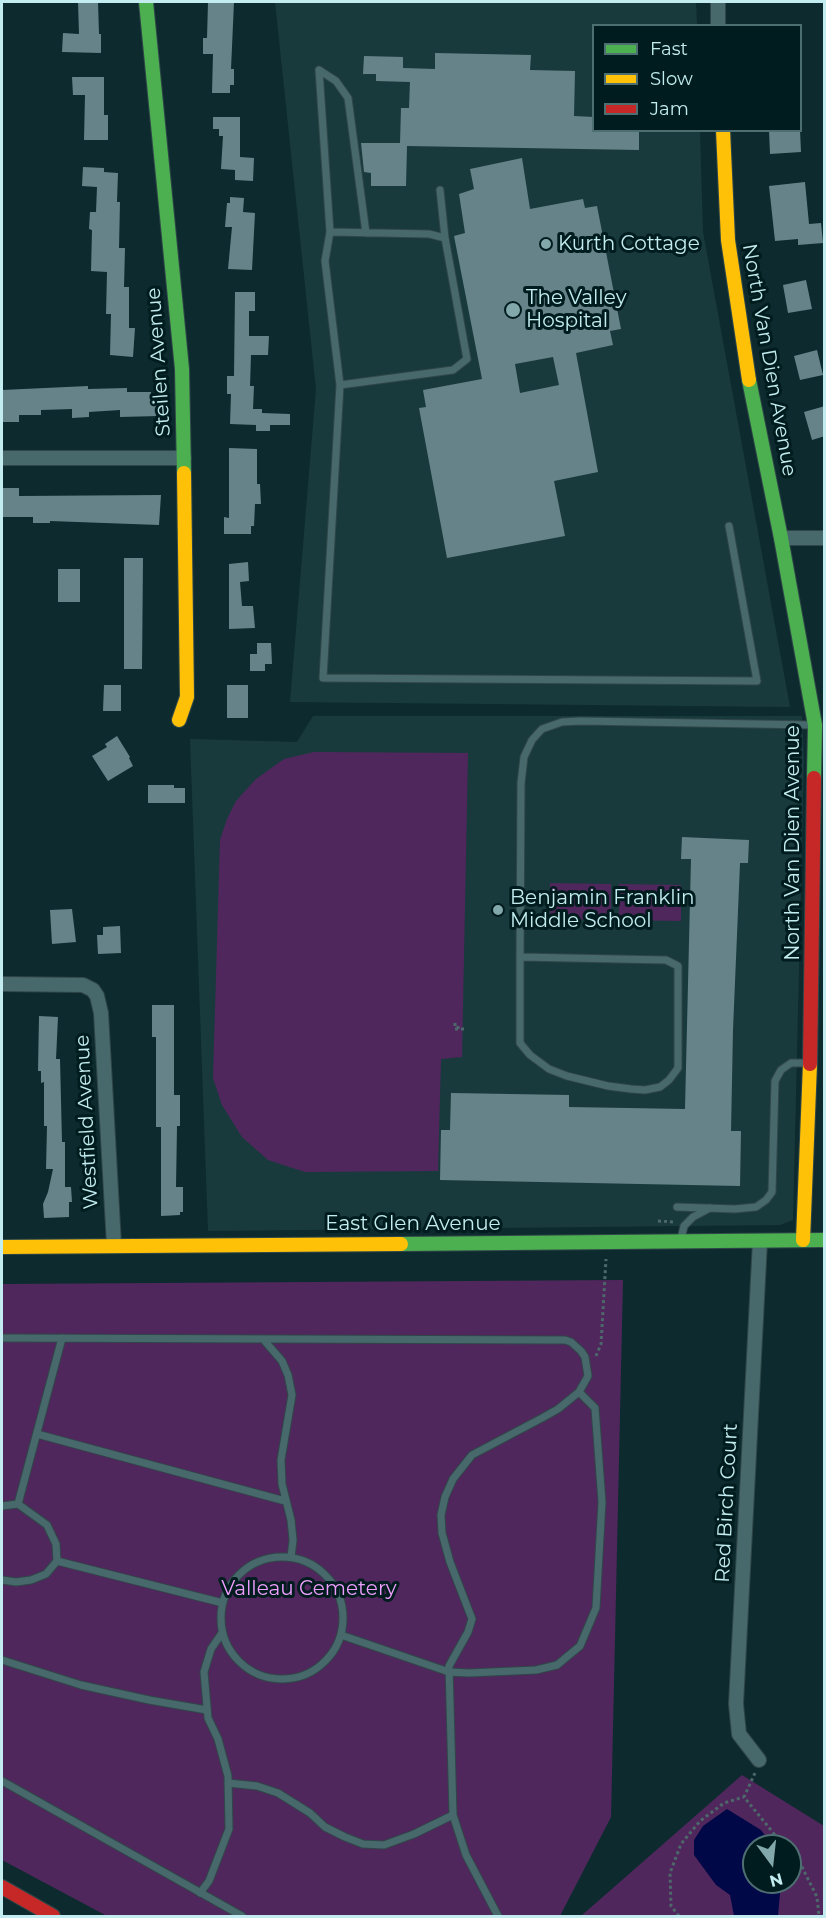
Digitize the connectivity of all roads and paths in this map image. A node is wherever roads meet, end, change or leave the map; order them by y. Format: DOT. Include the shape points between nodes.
graph roads {
  1 [pos="146,2"];
  2 [pos="718,2"];
  3 [pos="718,24"];
  4 [pos="723,132"];
  5 [pos="440,190"];
  6 [pos="330,232"];
  7 [pos="366,233"];
  8 [pos="445,238"];
  9 [pos="340,384"];
  10 [pos="2,458"];
  11 [pos="184,458"];
  12 [pos="729,526"];
  13 [pos="782,538"];
  14 [pos="825,538"];
  15 [pos="179,720"];
  16 [pos="815,725"];
  17 [pos="520,957"];
  18 [pos="2,984"];
  19 [pos="457,1023"];
  20 [pos="466,1029"];
  21 [pos="810,1062"];
  22 [pos="676,1207"];
  23 [pos="712,1207"];
  24 [pos="658,1221"];
  25 [pos="679,1222"];
  26 [pos="803,1240"];
  27 [pos="825,1240"];
  28 [pos="760,1241"];
  29 [pos="608,1242"];
  30 [pos="680,1242"];
  31 [pos="114,1245"];
  32 [pos="2,1246"];
  33 [pos="2,1338"];
  34 [pos="62,1338"];
  35 [pos="263,1339"];
  36 [pos="587,1366"];
  37 [pos="579,1392"];
  38 [pos="37,1434"];
  39 [pos="285,1502"];
  40 [pos="18,1504"];
  41 [pos="2,1506"];
  42 [pos="291,1557"];
  43 [pos="57,1561"];
  44 [pos="2,1580"];
  45 [pos="223,1603"];
  46 [pos="222,1633"];
  47 [pos="341,1635"];
  48 [pos="2,1660"];
  49 [pos="449,1672"];
  50 [pos="207,1710"];
  51 [pos="759,1760"];
  52 [pos="2,1781"];
  53 [pos="228,1783"];
  54 [pos="744,1797"];
  55 [pos="453,1815"];
  56 [pos="774,1834"];
  57 [pos="802,1867"];
  58 [pos="2,1887"];
  59 [pos="200,1893"];
  60 [pos="53,1917"];
  61 [pos="242,1917"];
  62 [pos="498,1917"];
  63 [pos="680,1917"];
  64 [pos="819,1917"];
  1 -- 11 [label="street, Steilen Avenue" via="182,369"];
  2 -- 3 [label="street"];
  4 -- 13 [label="street, North Van Dien Avenue" via="728,240 744,355"];
  5 -- 8 [label="lane"];
  6 -- 7 [label="lane"];
  6 -- 7 [label="lane" via="319,70 336,81 348,98"];
  6 -- 9 [label="lane" via="325,261"];
  7 -- 8 [label="lane"];
  8 -- 9 [label="lane" via="467,359 453,370"];
  9 -- 12 [label="lane" via="323,678 757,681"];
  10 -- 11 [label="street"];
  11 -- 15 [label="street, Steilen Avenue" via="187,697"];
  13 -- 14 [label="street"];
  13 -- 16 [label="street, North Van Dien Avenue"];
  16 -- 17 [label="lane" via="580,721 542,729 524,757 521,783"];
  16 -- 21 [label="street, North Van Dien Avenue"];
  17 -- 17 [label="lane" via="520,1043 530,1055 549,1069 608,1086 645,1090 669,1080 678,1068 678,966 666,960"];
  18 -- 31 [label="street, Westfield Avenue" via="83,985 97,996"];
  19 -- 20 [label="path" via="455,1029"];
  21 -- 23 [label="lane" via="791,1063 775,1081 772,1192 756,1207"];
  21 -- 26 [label="street, North Van Dien Avenue"];
  22 -- 23 [label="lane"];
  23 -- 30 [label="lane" via="684,1226"];
  24 -- 25 [label="path"];
  26 -- 27 [label="street, East Glen Avenue"];
  26 -- 28 [label="street, East Glen Avenue"];
  28 -- 30 [label="street, East Glen Avenue"];
  28 -- 51 [label="street, Red Birch Court" via="736,1704 739,1734"];
  29 -- 30 [label="street, East Glen Avenue"];
  29 -- 31 [label="street, East Glen Avenue"];
  29 -- 36 [label="path" via="601,1344 595,1361"];
  31 -- 32 [label="street, East Glen Avenue"];
  33 -- 34 [label="lane"];
  34 -- 35 [label="lane"];
  34 -- 38 [label="lane"];
  35 -- 36 [label="lane" via="565,1340 581,1351"];
  35 -- 39 [label="lane" via="282,1361 292,1395 281,1460"];
  36 -- 37 [label="lane" via="588,1376"];
  37 -- 49 [label="lane" via="558,1409 472,1455 453,1479 441,1515 442,1533 472,1619"];
  37 -- 49 [label="lane" via="595,1408 602,1502 596,1608 580,1646 557,1665 536,1670"];
  38 -- 39 [label="lane"];
  38 -- 40 [label="lane"];
  39 -- 42 [label="lane" via="291,1520"];
  40 -- 41 [label="lane"];
  40 -- 43 [label="lane" via="47,1525 56,1544"];
  42 -- 45 [label="lane" via="274,1557 252,1564 232,1581"];
  42 -- 47 [label="lane" via="326,1574 340,1598 344,1620"];
  43 -- 44 [label="lane" via="46,1574 31,1580"];
  43 -- 45 [label="lane"];
  45 -- 46 [label="lane"];
  46 -- 47 [label="lane" via="227,1648 243,1666 266,1678 289,1680 309,1674 325,1662"];
  46 -- 50 [label="lane" via="211,1649 204,1672"];
  47 -- 49 [label="lane"];
  48 -- 50 [label="lane" via="81,1685"];
  49 -- 55 [label="lane"];
  50 -- 53 [label="lane"];
  51 -- 54 [label="path"];
  52 -- 59 [label="lane"];
  53 -- 55 [label="lane" via="278,1793 325,1827 363,1844 384,1845"];
  53 -- 59 [label="lane" via="229,1829 209,1881"];
  54 -- 56 [label="path"];
  54 -- 63 [label="path" via="724,1803 700,1821 681,1844 670,1873 671,1906"];
  55 -- 62 [label="lane" via="466,1855"];
  57 -- 64 [label="path" via="817,1897"];
  58 -- 60 [label="street"];
  59 -- 61 [label="lane"];
}
